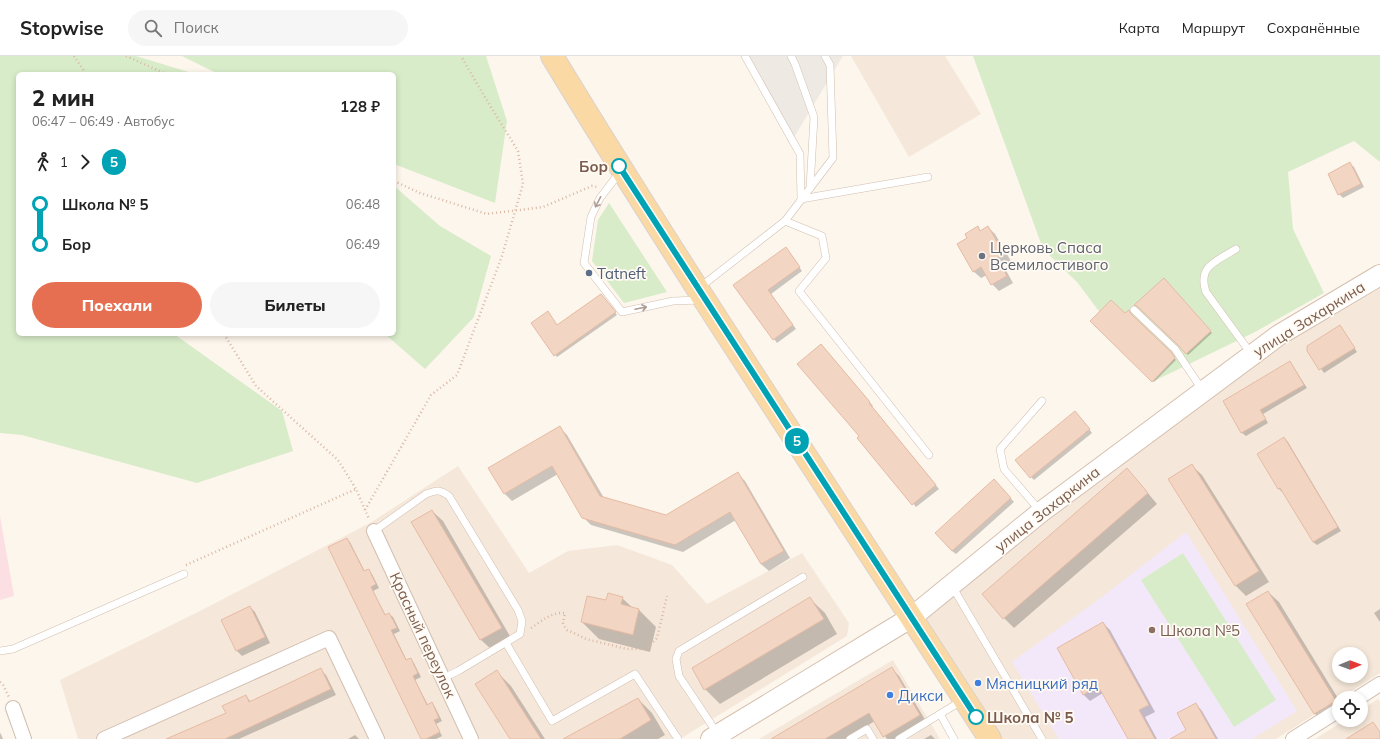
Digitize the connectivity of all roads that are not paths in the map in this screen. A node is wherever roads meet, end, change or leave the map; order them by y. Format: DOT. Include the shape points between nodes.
graph roads {
  1 [pos="552,56"];
  2 [pos="745,56"];
  3 [pos="791,56"];
  4 [pos="825,56"];
  5 [pos="621,170"];
  6 [pos="928,178"];
  7 [pos="810,188"];
  8 [pos="801,199"];
  9 [pos="785,221"];
  10 [pos="1236,249"];
  11 [pos="1380,275"];
  12 [pos="701,294"];
  13 [pos="1134,310"];
  14 [pos="1252,355"];
  15 [pos="1204,391"];
  16 [pos="1042,401"];
  17 [pos="929,455"];
  18 [pos="1041,512"];
  19 [pos="374,531"];
  20 [pos="184,574"];
  21 [pos="802,577"];
  22 [pos="951,585"];
  23 [pos="912,617"];
  24 [pos="506,643"];
  25 [pos="0,651"];
  26 [pos="443,678"];
  27 [pos="1380,684"];
  28 [pos="1368,692"];
  29 [pos="965,699"];
  30 [pos="13,708"];
  31 [pos="940,714"];
  32 [pos="1332,714"];
  33 [pos="715,737"];
  34 [pos="24,739"];
  35 [pos="104,739"];
  36 [pos="377,739"];
  37 [pos="471,739"];
  38 [pos="678,739"];
  39 [pos="850,739"];
  40 [pos="873,739"];
  41 [pos="899,739"];
  42 [pos="954,739"];
  43 [pos="990,739"];
  44 [pos="1042,739"];
  45 [pos="1293,739"];
  1 -- 5 [label="main road"];
  2 -- 8 [label="lane" via="800,154"];
  3 -- 7 [label="lane" via="814,117"];
  4 -- 7 [label="lane" via="830,65 833,158"];
  5 -- 12 [label="main road"];
  5 -- 12 [label="lane, one-way" via="600,198 591,217 584,263 622,312"];
  6 -- 8 [label="lane"];
  7 -- 8 [label="lane"];
  8 -- 9 [label="lane"];
  9 -- 12 [label="lane"];
  9 -- 17 [label="lane" via="822,236 826,258 799,291"];
  10 -- 14 [label="lane" via="1206,269 1204,285 1206,292"];
  11 -- 14 [label="street, улица Захаркина" via="1279,335"];
  12 -- 23 [label="main road"];
  13 -- 15 [label="lane" via="1175,349"];
  14 -- 15 [label="street, улица Захаркина"];
  15 -- 18 [label="street, улица Захаркина"];
  16 -- 18 [label="lane" via="1000,449 1004,470"];
  18 -- 22 [label="street, улица Захаркина"];
  19 -- 24 [label="lane" via="426,494 436,490 449,496 518,610 522,621 520,634"];
  19 -- 26 [label="street, Красный переулок"];
  20 -- 25 [label="lane" via="13,648"];
  21 -- 33 [label="lane" via="679,651 676,659 679,676"];
  22 -- 23 [label="street, улица Захаркина"];
  22 -- 44 [label="lane"];
  23 -- 29 [label="main road"];
  23 -- 33 [label="street, улица Захаркина"];
  24 -- 26 [label="lane" via="458,672"];
  24 -- 38 [label="lane" via="552,721 635,674"];
  26 -- 37 [label="street, Красный переулок"];
  27 -- 28 [label="street"];
  29 -- 31 [label="lane"];
  29 -- 43 [label="main road"];
  30 -- 34 [label="street"];
  31 -- 41 [label="lane"];
  31 -- 42 [label="lane"];
  32 -- 45 [label="street"];
  35 -- 36 [label="street" via="329,638"];
  39 -- 40 [label="lane" via="867,729"];
}
